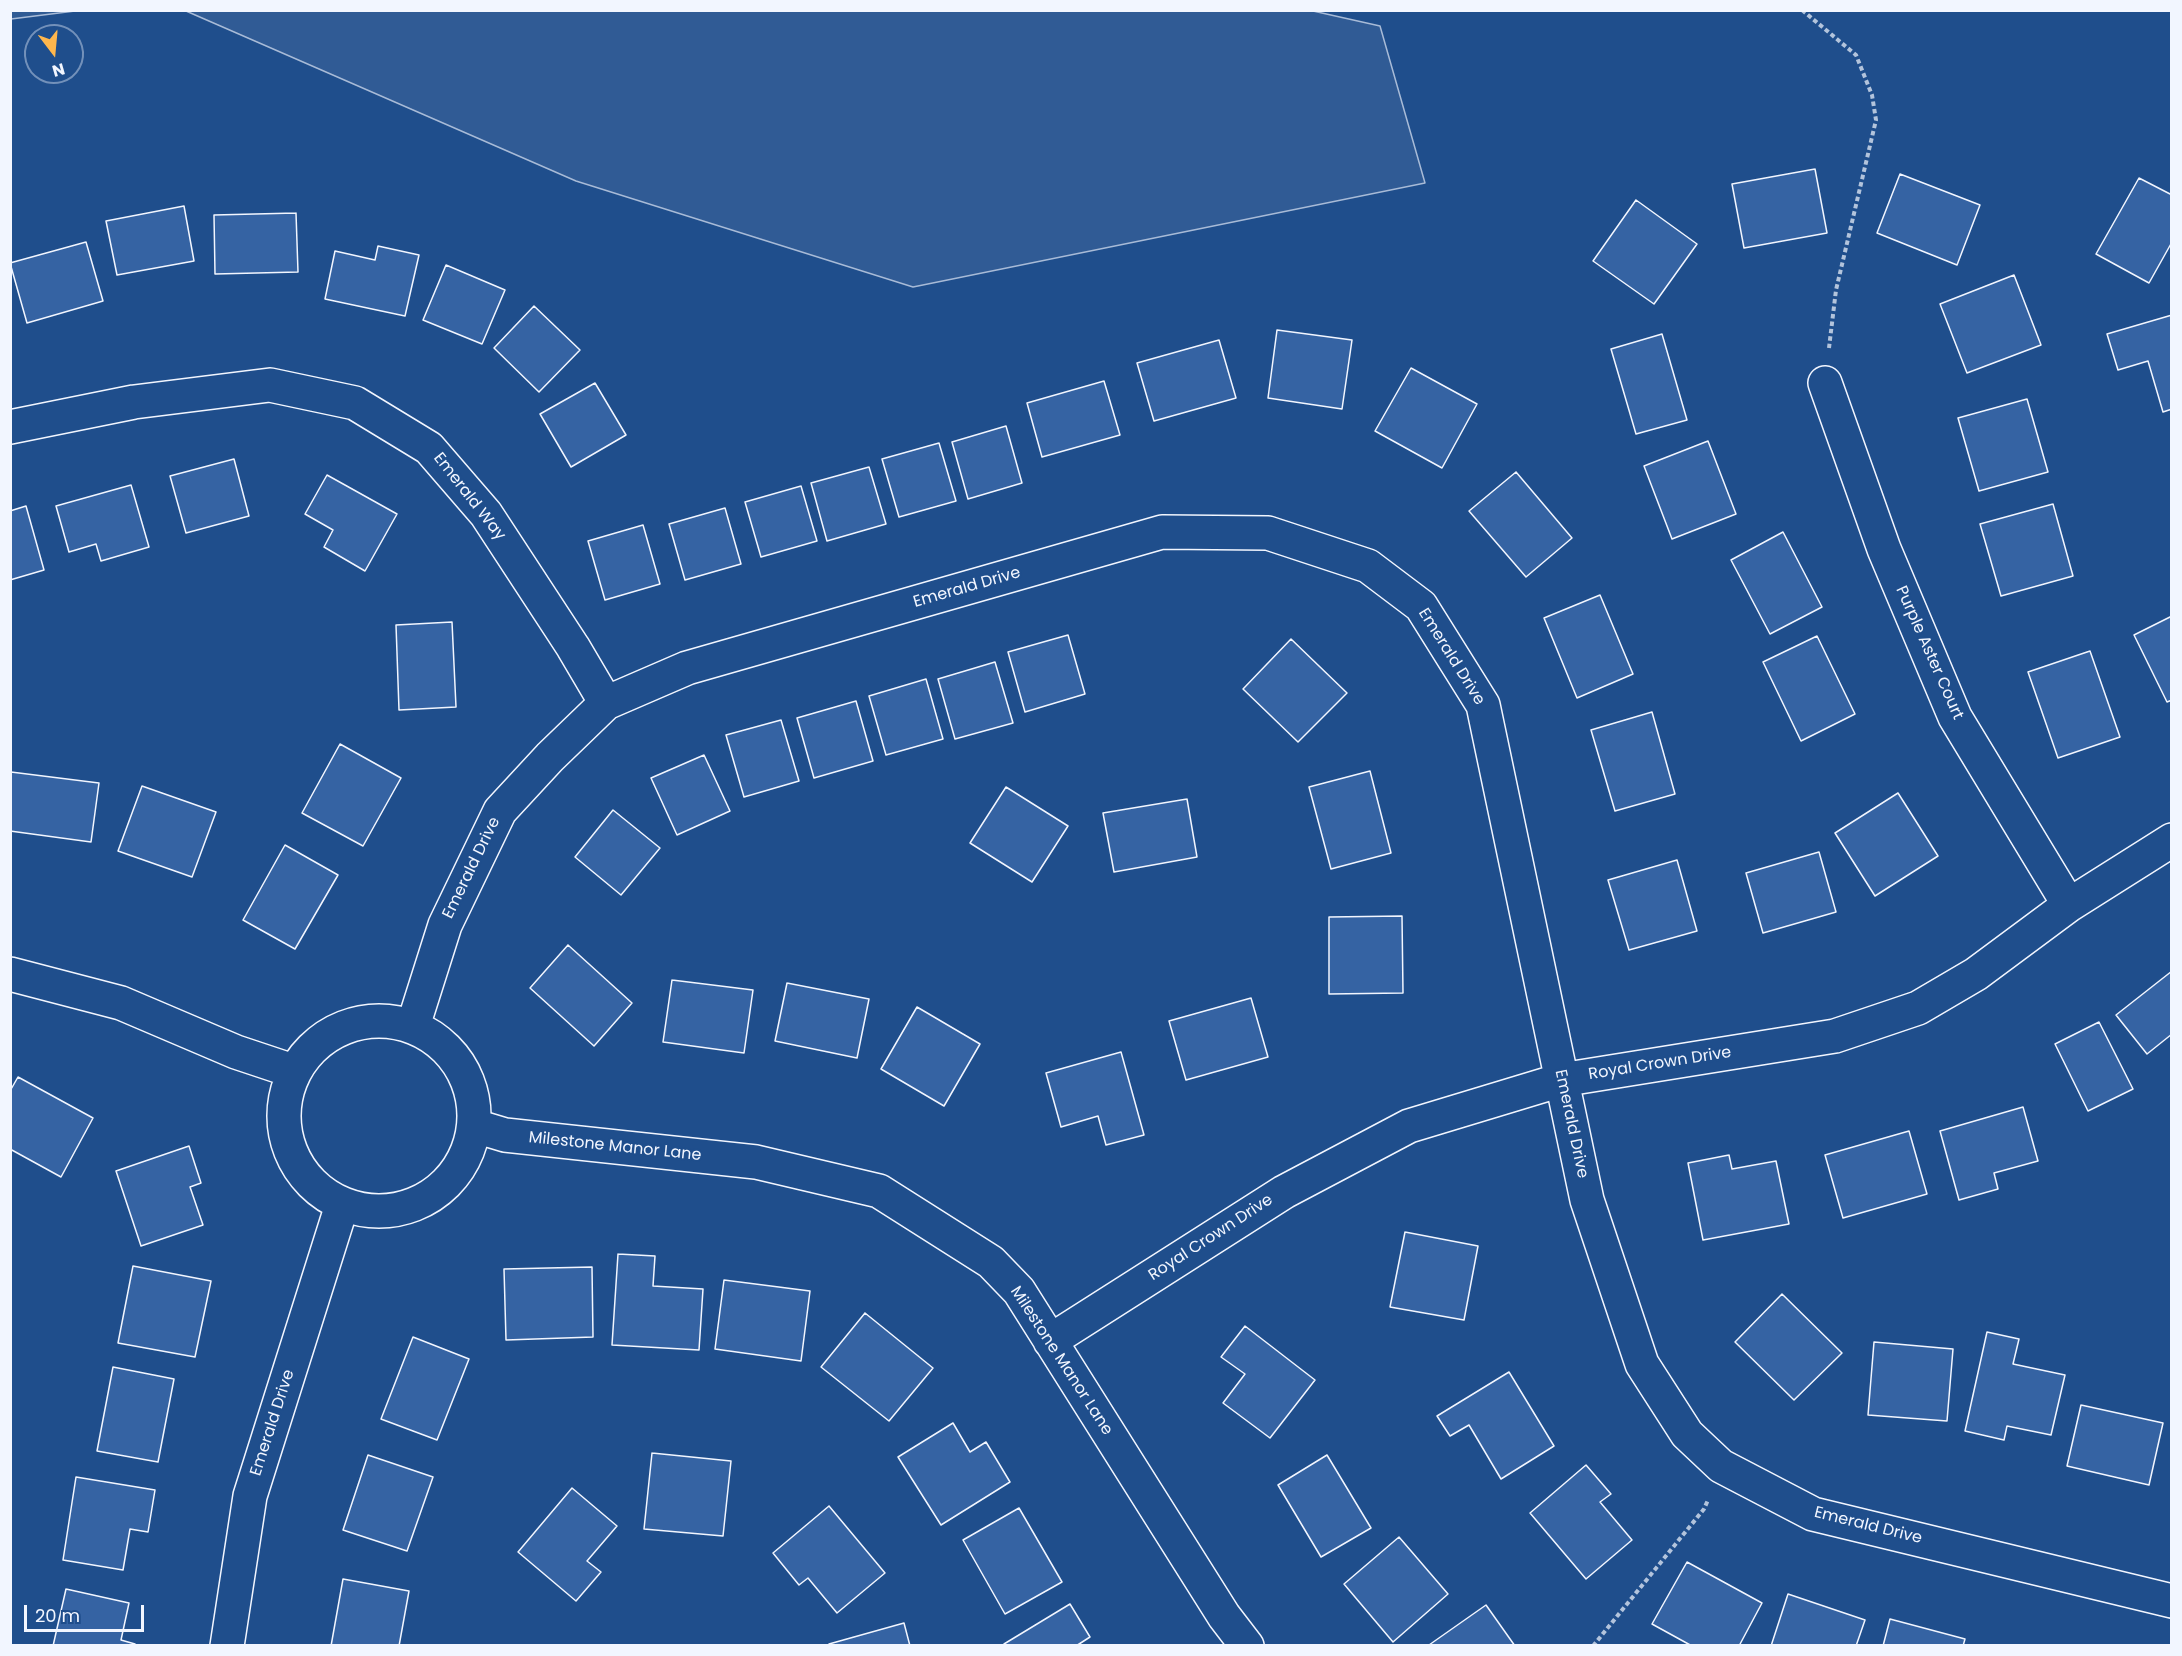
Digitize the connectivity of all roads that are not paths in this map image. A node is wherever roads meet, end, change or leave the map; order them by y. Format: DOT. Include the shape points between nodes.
graph roads {
  1 [pos="1825,383"];
  2 [pos="10,427"];
  3 [pos="606,703"];
  4 [pos="2172,840"];
  5 [pos="2069,904"];
  6 [pos="10,974"];
  7 [pos="413,1026"];
  8 [pos="293,1071"];
  9 [pos="1561,1080"];
  10 [pos="474,1126"];
  11 [pos="342,1205"];
  12 [pos="1050,1341"];
  13 [pos="2172,1601"];
  14 [pos="227,1646"];
  15 [pos="1247,1646"];
  1 -- 5 [label="street, Purple Aster Court" via="1884,549 1955,717"];
  2 -- 3 [label="street, Emerald Way" via="135,402 270,385 355,403 429,448 486,514"];
  3 -- 7 [label="street, Emerald Drive" via="500,811 445,924"];
  3 -- 9 [label="street, Emerald Drive" via="687,668 1162,532 1269,533 1368,566 1421,606 1483,705"];
  4 -- 5 [label="street, Royal Crown Drive"];
  5 -- 9 [label="street, Royal Crown Drive" via="1976,974 1918,1008 1834,1036"];
  6 -- 8 [label="street" via="121,1003 236,1052"];
  7 -- 8 [label="street" via="380,1020 347,1025 318,1041"];
  7 -- 10 [label="street" via="436,1038 459,1063 472,1093"];
  8 -- 11 [label="street" via="283,1103 285,1136 297,1168 314,1187"];
  9 -- 12 [label="street, Royal Crown Drive" via="1409,1126 1284,1192"];
  9 -- 13 [label="street, Emerald Drive" via="1587,1200 1642,1364 1687,1434 1721,1466 1813,1514"];
  10 -- 11 [label="street" via="465,1158 438,1192 408,1207 375,1212"];
  10 -- 12 [label="street, Milestone Manor Lane" via="505,1135 756,1162 879,1191 991,1262 1019,1291"];
  11 -- 14 [label="street, Emerald Drive" via="250,1496"];
  12 -- 15 [label="street, Milestone Manor Lane" via="1224,1616"];
}
